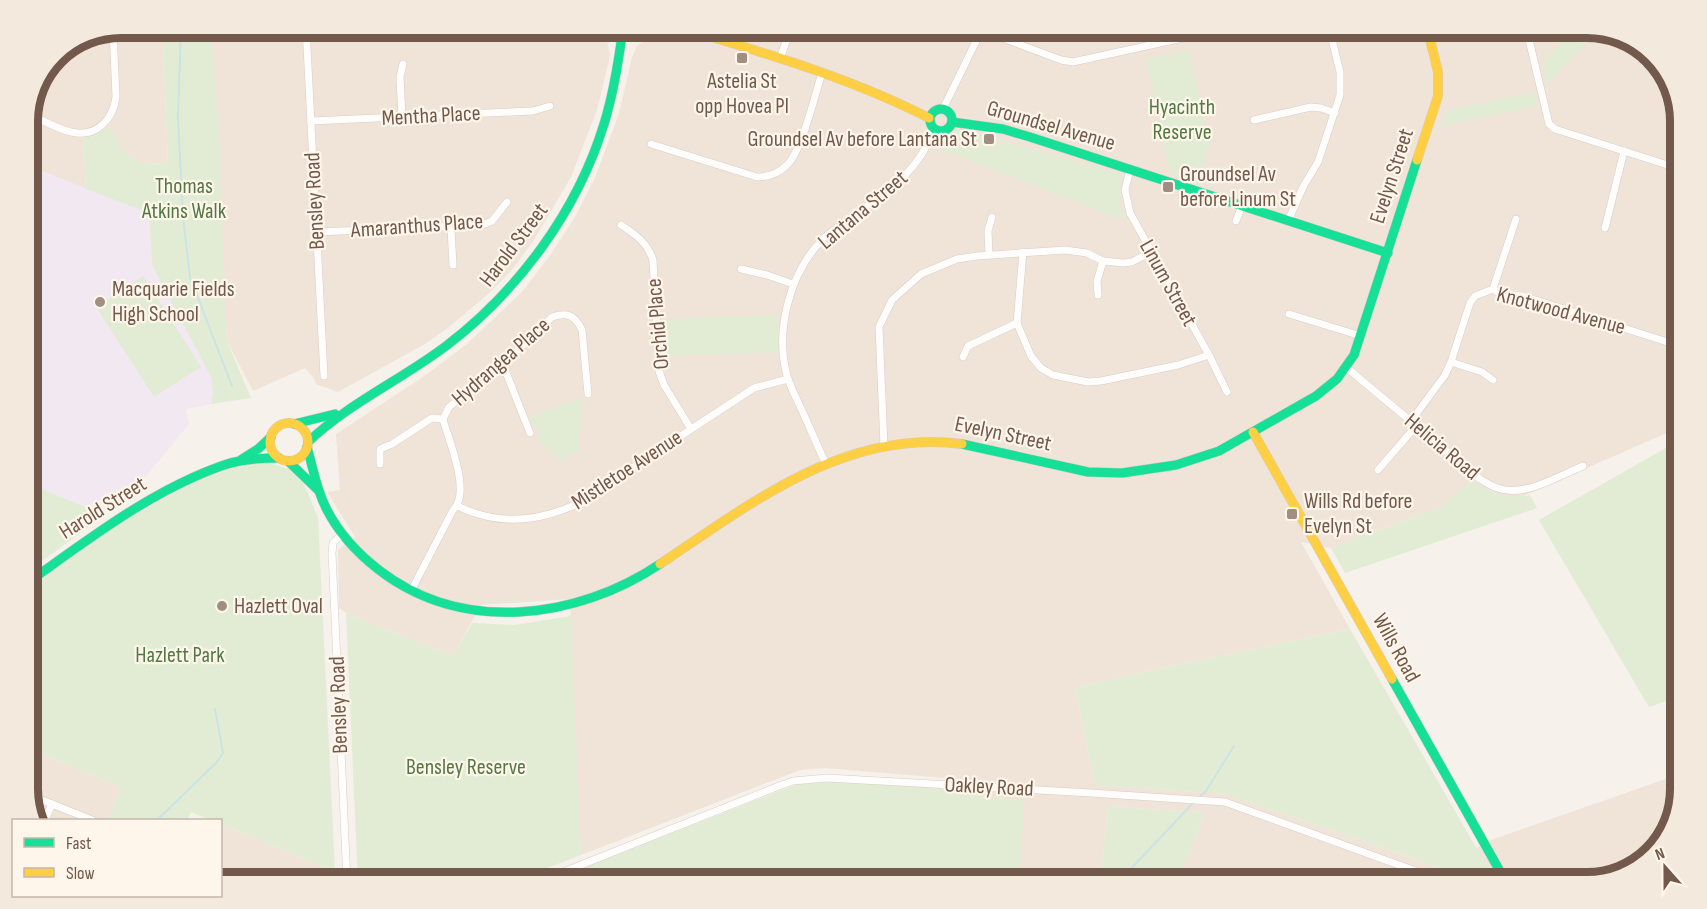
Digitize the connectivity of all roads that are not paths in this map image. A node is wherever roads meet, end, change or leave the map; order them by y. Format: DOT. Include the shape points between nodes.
graph roads {
  1 [pos="307,37"];
  2 [pos="622,37"];
  3 [pos="710,37"];
  4 [pos="788,37"];
  5 [pos="978,37"];
  6 [pos="1002,37"];
  7 [pos="1187,37"];
  8 [pos="1331,37"];
  9 [pos="1430,37"];
  10 [pos="1528,37"];
  11 [pos="111,38"];
  12 [pos="780,59"];
  13 [pos="1644,63"];
  14 [pos="403,64"];
  15 [pos="1647,64"];
  16 [pos="822,72"];
  17 [pos="550,106"];
  18 [pos="943,109"];
  19 [pos="1335,113"];
  20 [pos="402,117"];
  21 [pos="38,118"];
  22 [pos="929,118"];
  23 [pos="1254,120"];
  24 [pos="311,121"];
  25 [pos="952,122"];
  26 [pos="934,129"];
  27 [pos="651,144"];
  28 [pos="1624,151"];
  29 [pos="1669,166"];
  30 [pos="1130,169"];
  31 [pos="507,202"];
  32 [pos="1242,206"];
  33 [pos="992,217"];
  34 [pos="1516,219"];
  35 [pos="1236,221"];
  36 [pos="1288,221"];
  37 [pos="621,225"];
  38 [pos="451,228"];
  39 [pos="1605,228"];
  40 [pos="317,232"];
  41 [pos="1023,252"];
  42 [pos="1151,252"];
  43 [pos="1388,253"];
  44 [pos="989,255"];
  45 [pos="1103,261"];
  46 [pos="453,265"];
  47 [pos="741,269"];
  48 [pos="794,284"];
  49 [pos="1493,289"];
  50 [pos="1098,295"];
  51 [pos="1289,314"];
  52 [pos="1017,323"];
  53 [pos="1361,336"];
  54 [pos="1669,343"];
  55 [pos="1209,355"];
  56 [pos="963,357"];
  57 [pos="1451,362"];
  58 [pos="502,365"];
  59 [pos="1347,368"];
  60 [pos="324,376"];
  61 [pos="788,379"];
  62 [pos="1493,380"];
  63 [pos="1227,392"];
  64 [pos="588,394"];
  65 [pos="344,411"];
  66 [pos="443,419"];
  67 [pos="294,424"];
  68 [pos="1413,424"];
  69 [pos="691,429"];
  70 [pos="1253,432"];
  71 [pos="531,433"];
  72 [pos="271,437"];
  73 [pos="308,444"];
  74 [pos="884,446"];
  75 [pos="284,460"];
  76 [pos="237,461"];
  77 [pos="825,462"];
  78 [pos="380,464"];
  79 [pos="1583,466"];
  80 [pos="1378,470"];
  81 [pos="319,492"];
  82 [pos="457,506"];
  83 [pos="343,533"];
  84 [pos="38,575"];
  85 [pos="411,591"];
  86 [pos="38,799"];
  87 [pos="52,804"];
  88 [pos="45,819"];
  89 [pos="90,819"];
  90 [pos="347,872"];
  91 [pos="562,872"];
  92 [pos="1418,872"];
  93 [pos="1500,872"];
  1 -- 24 [label="street, Bensley Road"];
  2 -- 65 [label="street, Harold Street" via="615,84 597,144 575,193 543,246 517,279 468,328 417,366"];
  3 -- 12 [label="street"];
  4 -- 12 [label="street"];
  5 -- 18 [label="street"];
  6 -- 7 [label="street" via="1073,62"];
  8 -- 19 [label="street" via="1340,72"];
  9 -- 43 [label="street, Evelyn Street" via="1438,72 1438,96"];
  10 -- 28 [label="street" via="1549,124 1554,129"];
  11 -- 21 [label="street" via="116,97 110,118 102,127 71,132"];
  12 -- 16 [label="street"];
  13 -- 15 [label="street"];
  14 -- 20 [label="street"];
  16 -- 22 [label="street" via="885,95"];
  16 -- 27 [label="street" via="796,153 787,166 765,177"];
  17 -- 20 [label="street, Mentha Place" via="534,111"];
  18 -- 22 [label="street" via="934,111"];
  18 -- 25 [label="street"];
  19 -- 23 [label="street" via="1311,107"];
  19 -- 36 [label="street" via="1318,162"];
  20 -- 24 [label="street, Mentha Place"];
  22 -- 26 [label="street"];
  24 -- 40 [label="street, Bensley Road"];
  25 -- 26 [label="street" via="945,130"];
  25 -- 30 [label="street, Groundsel Avenue" via="1003,129"];
  26 -- 48 [label="street, Lantana Street" via="909,172 823,239"];
  28 -- 29 [label="street"];
  28 -- 39 [label="street"];
  30 -- 32 [label="street, Groundsel Avenue"];
  30 -- 42 [label="street, Linum Street" via="1125,190 1127,205"];
  31 -- 38 [label="street, Amaranthus Place" via="492,221"];
  32 -- 35 [label="street"];
  32 -- 36 [label="street, Groundsel Avenue"];
  33 -- 44 [label="street" via="987,231"];
  34 -- 49 [label="street"];
  36 -- 43 [label="street, Groundsel Avenue"];
  37 -- 69 [label="street, Orchid Place" via="640,237 653,260 659,371"];
  38 -- 40 [label="street, Amaranthus Place"];
  38 -- 46 [label="street"];
  40 -- 60 [label="street, Bensley Road"];
  41 -- 44 [label="street"];
  41 -- 45 [label="street" via="1065,250"];
  41 -- 52 [label="street"];
  42 -- 45 [label="street" via="1132,262"];
  42 -- 55 [label="street, Linum Street"];
  43 -- 53 [label="street, Evelyn Street"];
  44 -- 74 [label="street" via="957,259 921,274 892,300 879,327"];
  45 -- 50 [label="street" via="1097,281"];
  47 -- 48 [label="street"];
  48 -- 61 [label="street, Lantana Street" via="784,323"];
  49 -- 54 [label="street, Knotwood Avenue" via="1502,295 1523,296"];
  49 -- 57 [label="street, Knotwood Avenue" via="1475,296 1470,303"];
  51 -- 53 [label="street"];
  52 -- 55 [label="street" via="1031,356 1041,368 1053,375 1088,382 1178,365"];
  52 -- 56 [label="street" via="968,346"];
  53 -- 59 [label="street, Evelyn Street"];
  55 -- 63 [label="street, Linum Street"];
  57 -- 62 [label="street" via="1482,372"];
  57 -- 68 [label="street, Knotwood Avenue"];
  58 -- 64 [label="street, Hydrangea Place" via="552,317 571,316 582,330"];
  58 -- 66 [label="street, Hydrangea Place" via="448,407"];
  58 -- 71 [label="street"];
  59 -- 68 [label="street, Helicia Road"];
  59 -- 70 [label="street, Evelyn Street" via="1324,391"];
  61 -- 69 [label="street, Mistletoe Avenue" via="754,388"];
  61 -- 77 [label="street, Lantana Street"];
  65 -- 67 [label="street, Harold Street"];
  65 -- 73 [label="street, Harold Street"];
  66 -- 78 [label="street, Hydrangea Place" via="432,418 380,449"];
  66 -- 82 [label="street" via="455,452 460,483"];
  67 -- 72 [label="street" via="280,425"];
  67 -- 73 [label="street" via="302,429"];
  68 -- 79 [label="street, Helicia Road" via="1480,479 1497,488 1526,489"];
  68 -- 80 [label="street, Knotwood Avenue"];
  69 -- 82 [label="street, Mistletoe Avenue" via="557,513 507,520"];
  70 -- 74 [label="street, Evelyn Street" via="1205,457 1110,474 1074,471 964,443 927,441"];
  70 -- 93 [label="street, Wills Road"];
  72 -- 75 [label="street" via="271,447"];
  72 -- 76 [label="street, Harold Street"];
  73 -- 75 [label="street" via="300,457"];
  73 -- 81 [label="street, Evelyn Street"];
  74 -- 77 [label="street, Evelyn Street"];
  75 -- 76 [label="street, Harold Street"];
  75 -- 81 [label="street, Evelyn Street" via="304,474"];
  76 -- 84 [label="street, Harold Street" via="210,470 140,506"];
  77 -- 85 [label="street, Evelyn Street" via="781,484 627,585 584,601 537,611 501,613 450,606"];
  81 -- 83 [label="street, Evelyn Street"];
  82 -- 85 [label="street"];
  83 -- 85 [label="street, Evelyn Street" via="378,570"];
  83 -- 90 [label="street, Bensley Road" via="333,543 332,553"];
  86 -- 87 [label="street"];
  87 -- 88 [label="street"];
  87 -- 89 [label="street"];
  91 -- 92 [label="street, Oakley Road" via="779,786 827,778 1225,802"];
}
